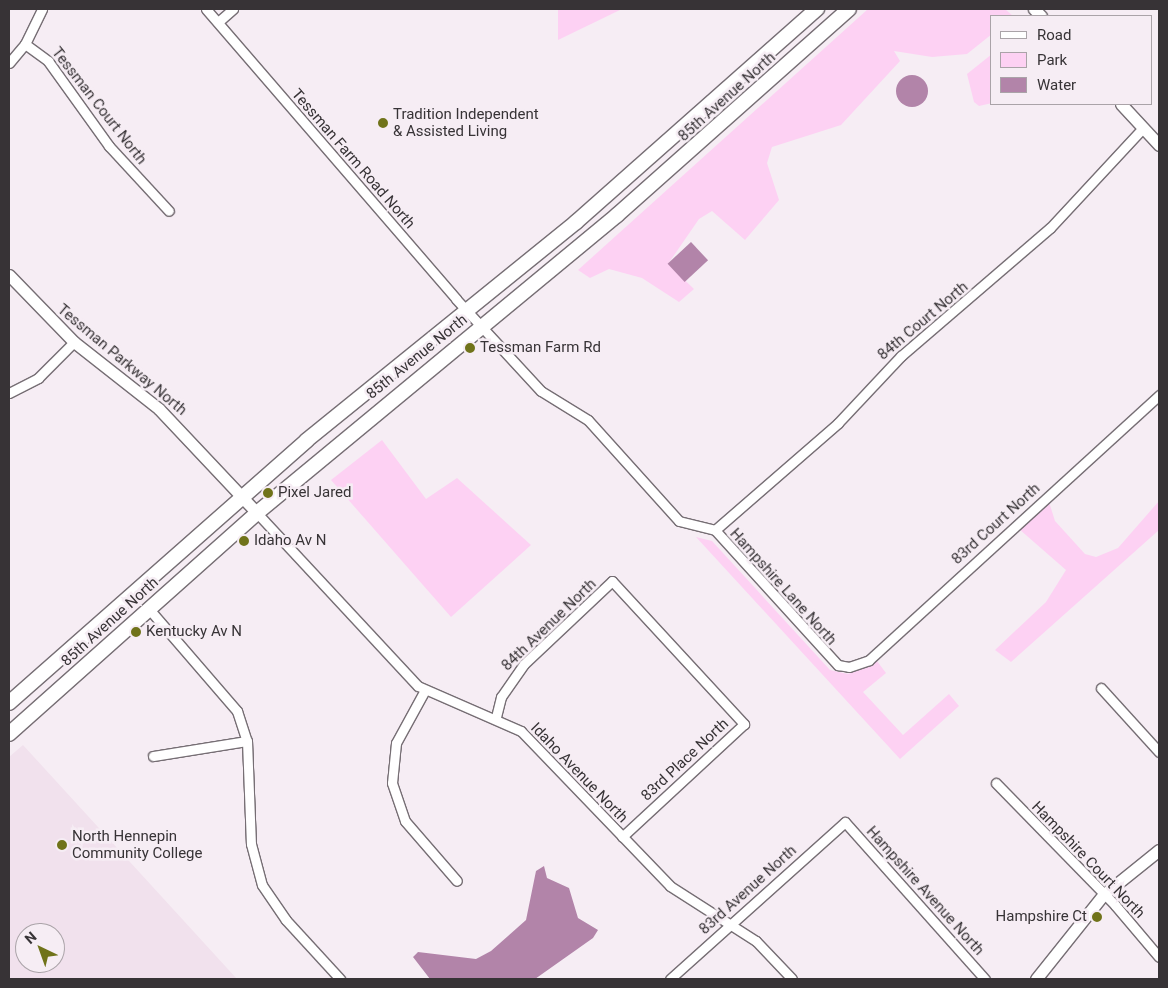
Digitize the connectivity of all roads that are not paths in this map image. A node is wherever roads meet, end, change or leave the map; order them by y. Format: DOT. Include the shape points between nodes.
graph roads {
  1 [pos="42,9"];
  2 [pos="206,9"];
  3 [pos="233,9"];
  4 [pos="817,9"];
  5 [pos="849,9"];
  6 [pos="218,22"];
  7 [pos="26,44"];
  8 [pos="9,62"];
  9 [pos="712,105"];
  10 [pos="1122,105"];
  11 [pos="726,121"];
  12 [pos="1143,128"];
  13 [pos="1159,145"];
  14 [pos="169,211"];
  15 [pos="9,275"];
  16 [pos="466,310"];
  17 [pos="481,326"];
  18 [pos="74,342"];
  19 [pos="9,393"];
  20 [pos="1159,395"];
  21 [pos="242,496"];
  22 [pos="257,513"];
  23 [pos="715,530"];
  24 [pos="150,609"];
  25 [pos="849,667"];
  26 [pos="1101,688"];
  27 [pos="426,690"];
  28 [pos="9,703"];
  29 [pos="496,717"];
  30 [pos="744,724"];
  31 [pos="9,734"];
  32 [pos="247,740"];
  33 [pos="1159,752"];
  34 [pos="153,756"];
  35 [pos="996,783"];
  36 [pos="845,822"];
  37 [pos="622,837"];
  38 [pos="1159,850"];
  39 [pos="457,881"];
  40 [pos="1103,895"];
  41 [pos="731,924"];
  42 [pos="1159,957"];
  43 [pos="340,979"];
  44 [pos="670,979"];
  45 [pos="792,979"];
  46 [pos="985,979"];
  47 [pos="1036,979"];
  1 -- 7 [label="street"];
  2 -- 6 [label="street, Tessman Farm Road North"];
  3 -- 6 [label="street"];
  4 -- 9 [label="main road, 85th Avenue North"];
  5 -- 11 [label="main road, 85th Avenue North"];
  6 -- 16 [label="street, Tessman Farm Road North"];
  7 -- 8 [label="street"];
  7 -- 14 [label="street, Tessman Court North" via="48,61 109,146"];
  9 -- 11 [label="main road"];
  9 -- 16 [label="main road, 85th Avenue North"];
  10 -- 12 [label="street"];
  11 -- 17 [label="main road, 85th Avenue North"];
  12 -- 13 [label="street"];
  12 -- 23 [label="street, 84th Court North" via="1050,228 901,356 825,435"];
  15 -- 18 [label="street, Tessman Parkway North"];
  16 -- 17 [label="street, Tessman Farm Road North"];
  16 -- 21 [label="main road, 85th Avenue North"];
  17 -- 22 [label="main road, 85th Avenue North"];
  17 -- 23 [label="street, Hampshire Lane North" via="545,395 588,420 679,521 689,527"];
  18 -- 19 [label="street" via="38,378"];
  18 -- 21 [label="street, Tessman Parkway North" via="160,408"];
  20 -- 25 [label="street, 83rd Court North" via="976,559 905,629 869,660"];
  21 -- 22 [label="street, Tessman Parkway North"];
  21 -- 28 [label="main road, 85th Avenue North"];
  22 -- 24 [label="main road, 85th Avenue North"];
  22 -- 27 [label="street, Idaho Avenue North"];
  23 -- 25 [label="street, Hampshire Lane North" via="829,658"];
  24 -- 31 [label="main road, 85th Avenue North"];
  24 -- 32 [label="street" via="226,693"];
  26 -- 33 [label="street"];
  27 -- 29 [label="street, Idaho Avenue North"];
  27 -- 39 [label="street" via="396,743 392,783 405,821"];
  29 -- 30 [label="street, 84th Avenue North" via="501,697 524,664 612,582"];
  29 -- 37 [label="street, Idaho Avenue North" via="532,741"];
  30 -- 37 [label="street, 83rd Place North"];
  32 -- 34 [label="street"];
  32 -- 43 [label="street" via="251,844 262,885 286,920"];
  35 -- 40 [label="street, Hampshire Court North"];
  36 -- 41 [label="street, 83rd Avenue North"];
  36 -- 46 [label="street, Hampshire Avenue North"];
  37 -- 41 [label="street, Idaho Avenue North" via="670,886"];
  38 -- 40 [label="street"];
  40 -- 42 [label="street, Hampshire Court North"];
  40 -- 47 [label="street"];
  41 -- 44 [label="street, 83rd Avenue North"];
  41 -- 45 [label="street, Idaho Avenue North" via="756,941"];
}
